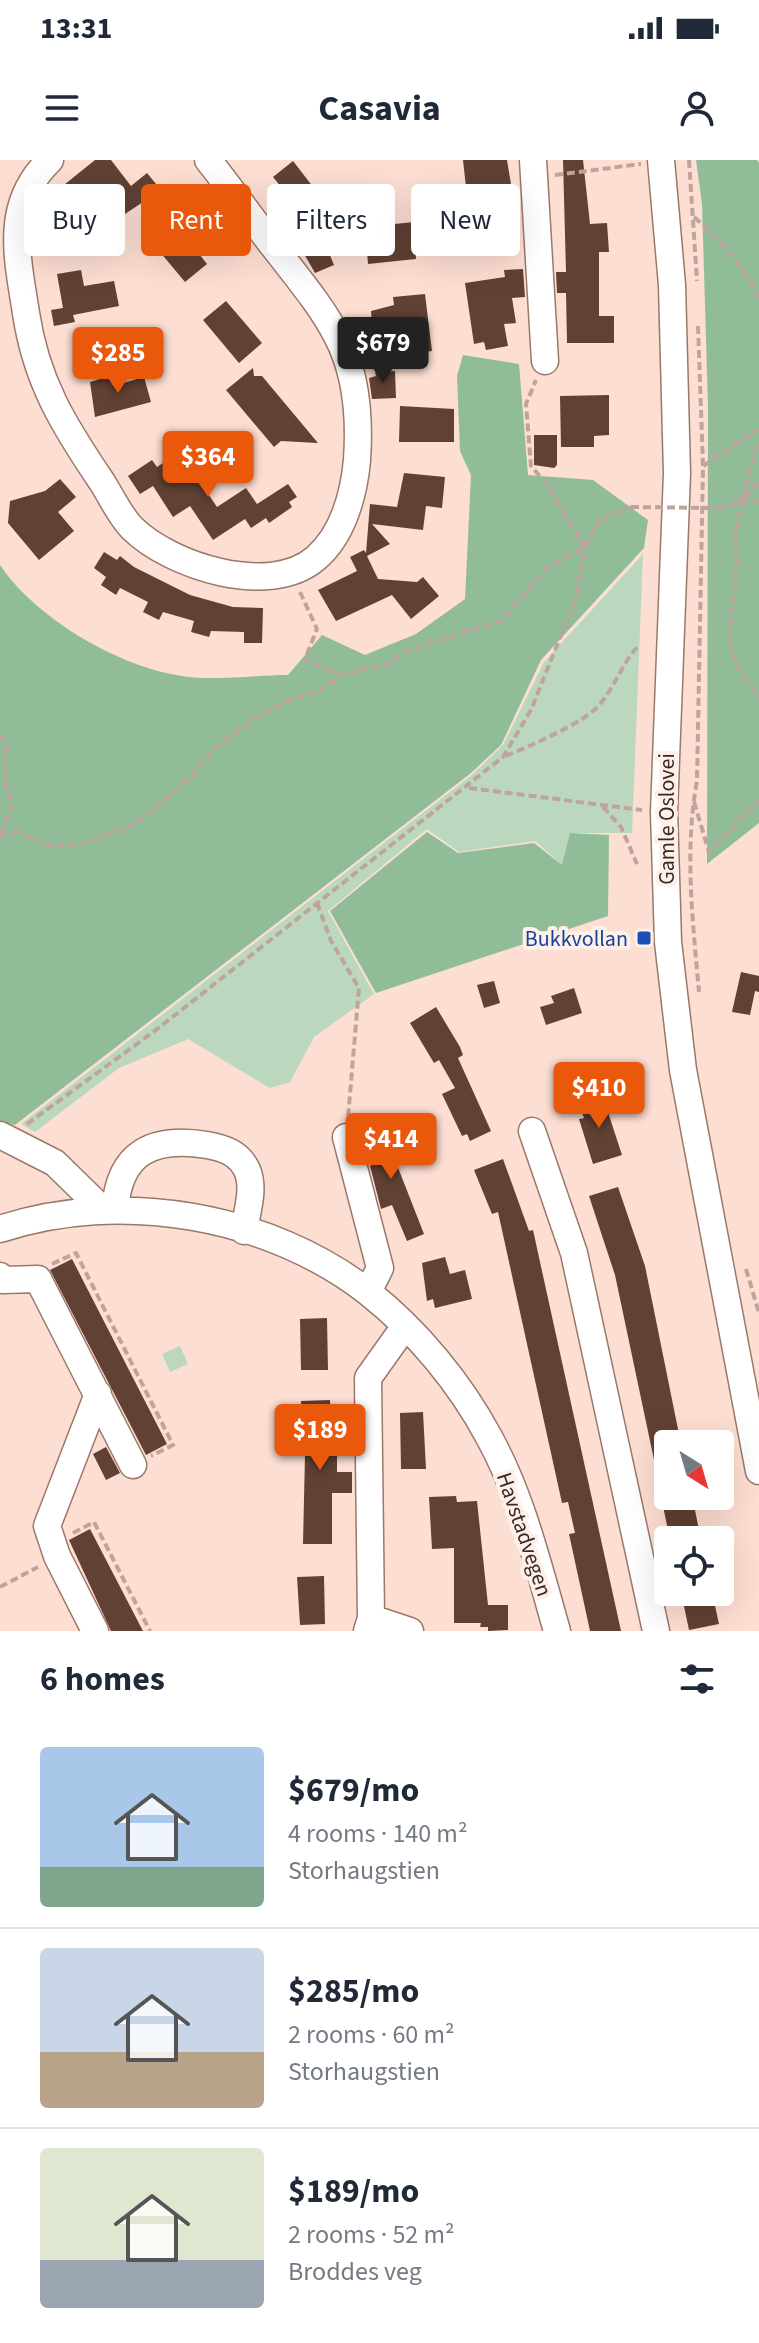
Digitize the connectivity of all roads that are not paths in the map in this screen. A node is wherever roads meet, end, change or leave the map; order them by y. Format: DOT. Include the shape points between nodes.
graph roads {
  1 [pos="50,160"];
  2 [pos="208,160"];
  3 [pos="653,162"];
  4 [pos="535,169"];
  5 [pos="545,361"];
  6 [pos="532,1131"];
  7 [pos="4,1136"];
  8 [pos="346,1137"];
  9 [pos="110,1210"];
  10 [pos="0,1229"];
  11 [pos="244,1231"];
  12 [pos="0,1276"];
  13 [pos="368,1292"];
  14 [pos="405,1326"];
  15 [pos="98,1394"];
  16 [pos="133,1465"];
  17 [pos="759,1471"];
  18 [pos="369,1625"];
  19 [pos="95,1631"];
  20 [pos="410,1631"];
  21 [pos="557,1631"];
  22 [pos="656,1631"];
  1 -- 2 [label="street" via="28,182 19,209 16,254 30,341 57,414 132,528 186,563 244,577 296,570 316,558 342,524 355,473 359,427 354,384 338,337 312,295"];
  3 -- 17 [label="street, Gamle Oslovei" via="672,285 677,473 664,812 668,942 683,1070"];
  4 -- 5 [label="street"];
  6 -- 22 [label="street" via="574,1253"];
  7 -- 9 [label="street" via="55,1163"];
  8 -- 13 [label="street" via="380,1268"];
  9 -- 10 [label="street, Havstadvegen"];
  9 -- 11 [label="street, Havstadvegen" via="180,1215"];
  9 -- 11 [label="street" via="116,1186 138,1154 155,1144 192,1142 223,1147 248,1172"];
  11 -- 13 [label="street, Havstadvegen" via="313,1258"];
  12 -- 15 [label="street" via="38,1279"];
  13 -- 14 [label="street, Havstadvegen"];
  14 -- 18 [label="street" via="368,1378"];
  14 -- 21 [label="street, Havstadvegen" via="448,1373 489,1437 521,1507"];
  15 -- 16 [label="street"];
  15 -- 19 [label="street" via="47,1526"];
  18 -- 20 [label="street"];
}
